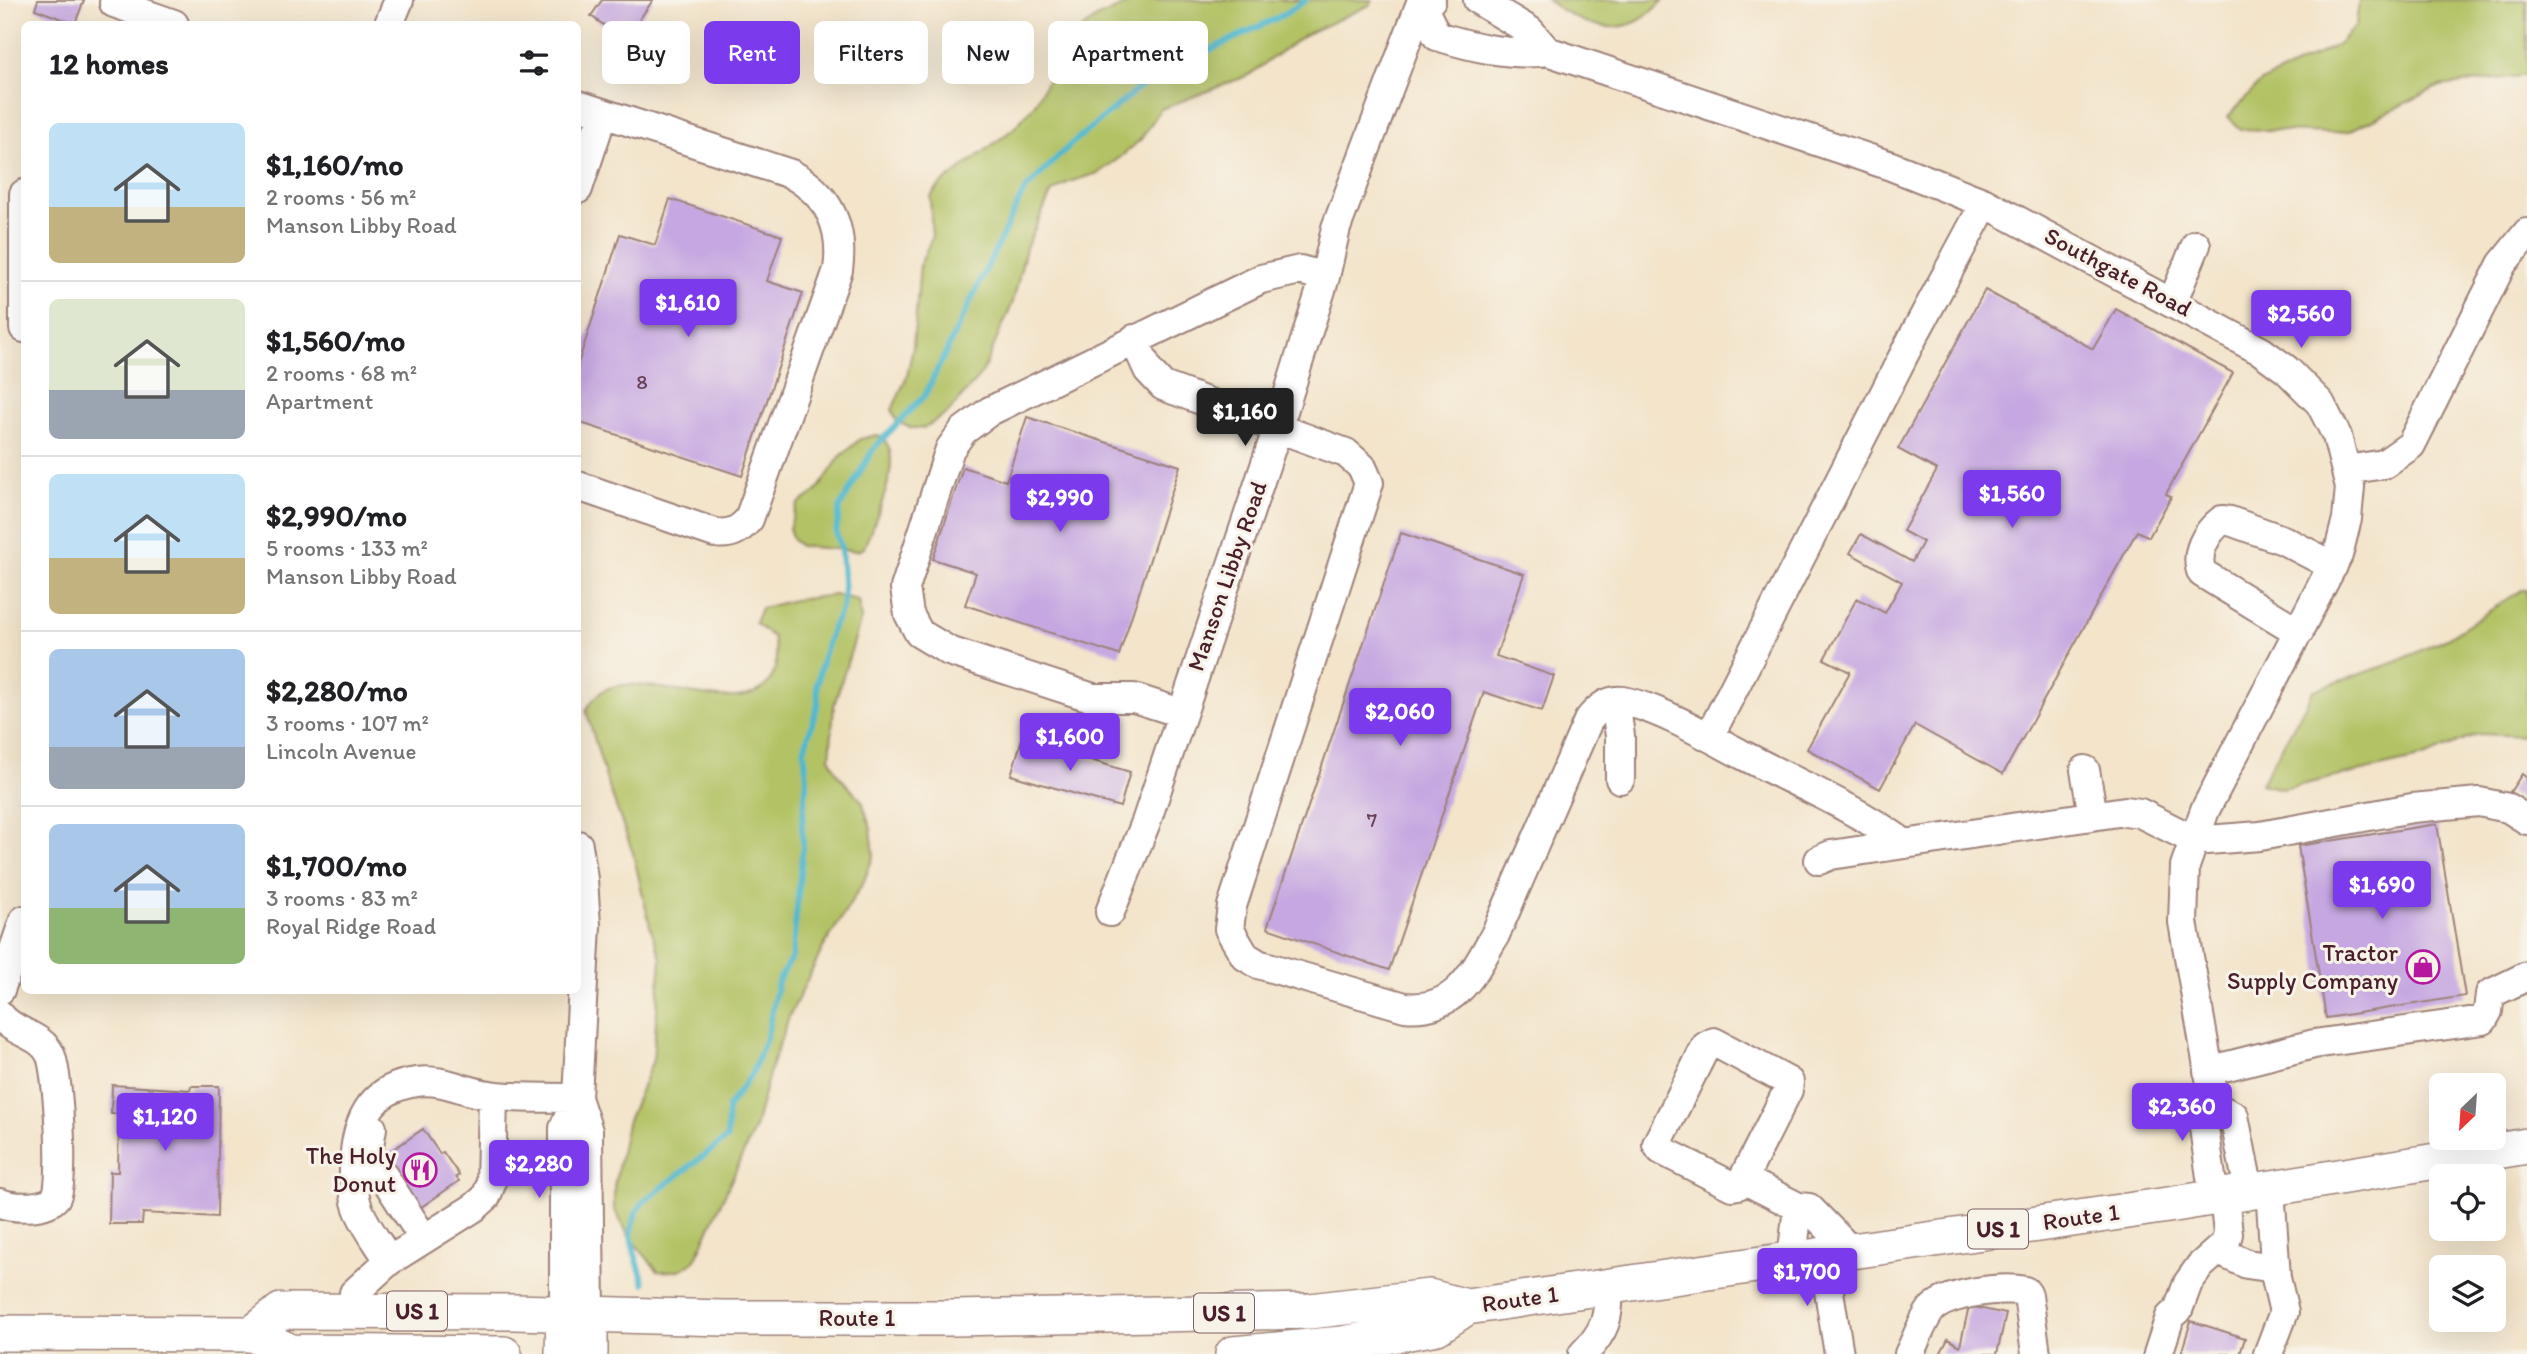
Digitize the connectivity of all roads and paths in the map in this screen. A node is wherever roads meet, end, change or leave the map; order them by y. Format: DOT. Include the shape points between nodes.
graph roads {
  1 [pos="399,0"];
  2 [pos="1478,0"];
  3 [pos="1424,1"];
  4 [pos="114,3"];
  5 [pos="165,21"];
  6 [pos="390,21"];
  7 [pos="1547,51"];
  8 [pos="590,109"];
  9 [pos="581,169"];
  10 [pos="1985,203"];
  11 [pos="2527,233"];
  12 [pos="2196,244"];
  13 [pos="1325,277"];
  14 [pos="2173,301"];
  15 [pos="1134,339"];
  16 [pos="1278,427"];
  17 [pos="2347,470"];
  18 [pos="581,487"];
  19 [pos="2333,566"];
  20 [pos="2299,632"];
  21 [pos="1615,701"];
  22 [pos="1181,713"];
  23 [pos="1709,737"];
  24 [pos="2085,770"];
  25 [pos="1620,779"];
  26 [pos="2093,815"];
  27 [pos="2527,820"];
  28 [pos="2193,838"];
  29 [pos="1905,844"];
  30 [pos="1819,860"];
  31 [pos="581,869"];
  32 [pos="1110,912"];
  33 [pos="21,929"];
  34 [pos="581,949"];
  35 [pos="2527,976"];
  36 [pos="0,990"];
  37 [pos="579,994"];
  38 [pos="0,1015"];
  39 [pos="2208,1071"];
  40 [pos="481,1093"];
  41 [pos="576,1098"];
  42 [pos="2527,1146"];
  43 [pos="1743,1179"];
  44 [pos="2239,1193"];
  45 [pos="1,1205"];
  46 [pos="1798,1207"];
  47 [pos="424,1239"];
  48 [pos="2219,1251"];
  49 [pos="1822,1255"];
  50 [pos="389,1261"];
  51 [pos="2276,1273"];
  52 [pos="1608,1286"];
  53 [pos="1467,1307"];
  54 [pos="2178,1310"];
  55 [pos="353,1311"];
  56 [pos="577,1313"];
  57 [pos="0,1333"];
  58 [pos="252,1334"];
  59 [pos="65,1344"];
  60 [pos="1296,1351"];
  61 [pos="326,1353"];
  62 [pos="504,1354"];
  63 [pos="563,1354"];
  64 [pos="590,1354"];
  65 [pos="1242,1354"];
  66 [pos="1583,1354"];
  67 [pos="1839,1354"];
  68 [pos="1909,1354"];
  69 [pos="2036,1354"];
  70 [pos="2158,1354"];
  71 [pos="2171,1354"];
  72 [pos="2253,1354"];
  73 [pos="2268,1354"];
  1 -- 6 [label="street"];
  2 -- 7 [label="street, Southgate Road" via="1531,31"];
  3 -- 7 [label="street, Southgate Road" via="1437,36 1524,54"];
  3 -- 13 [label="street, Manson Libby Road" via="1336,228"];
  4 -- 5 [label="street"];
  7 -- 10 [label="street, Southgate Road" via="1891,166"];
  8 -- 9 [label="street"];
  8 -- 18 [label="street" via="807,183 825,199 834,216 841,253 743,526 730,533 715,533"];
  10 -- 14 [label="street, Southgate Road"];
  10 -- 23 [label="street"];
  11 -- 17 [label="street" via="2502,264 2411,445 2384,464"];
  12 -- 14 [label="street"];
  13 -- 15 [label="street" via="1300,270 1261,279"];
  13 -- 16 [label="street, Manson Libby Road"];
  14 -- 17 [label="street, Southgate Road" via="2262,351 2297,379 2326,414"];
  15 -- 16 [label="street" via="1149,370 1163,386"];
  15 -- 22 [label="street" via="1009,400 963,431 944,464 905,599 919,633 949,651 1093,698 1134,698"];
  16 -- 21 [label="street" via="1346,453 1362,467 1370,489 1232,906 1228,929 1245,956 1258,964 1405,1007 1422,1009 1450,998 1477,968 1495,935 1588,721"];
  16 -- 22 [label="street, Manson Libby Road"];
  17 -- 19 [label="street, Southgate Road" via="2349,509"];
  19 -- 20 [label="street, Southgate Road"];
  19 -- 20 [label="street" via="2283,540 2222,520 2204,542 2199,560 2202,573"];
  20 -- 28 [label="street, Southgate Road"];
  21 -- 23 [label="street" via="1638,706"];
  21 -- 25 [label="street"];
  22 -- 32 [label="street, Manson Libby Road" via="1146,822"];
  23 -- 29 [label="street" via="1877,823"];
  24 -- 26 [label="street"];
  26 -- 28 [label="street" via="2140,813"];
  26 -- 29 [label="street"];
  27 -- 28 [label="street" via="2508,808 2479,802 2412,808 2260,836 2218,841"];
  28 -- 39 [label="street, Southgate Road" via="2185,866 2183,922"];
  29 -- 30 [label="street"];
  31 -- 34 [label="street"];
  33 -- 36 [label="street"];
  35 -- 39 [label="street" via="2490,994 2483,1020 2314,1044"];
  37 -- 41 [label="street"];
  38 -- 45 [label="street" via="11,1027 39,1042 52,1057 61,1167 60,1188 52,1201"];
  39 -- 44 [label="street, Southgate Road" via="2215,1107 2234,1116"];
  40 -- 41 [label="street"];
  40 -- 47 [label="street" via="489,1190 475,1207"];
  40 -- 47 [label="street" via="438,1090 413,1095 384,1111 369,1134 368,1152"];
  40 -- 50 [label="street" via="440,1083 404,1084 387,1092 364,1113 355,1141 356,1204"];
  41 -- 56 [label="street" via="588,1131"];
  42 -- 44 [label="main road, Route 1 / US 1"];
  43 -- 43 [label="street" via="1790,1086 1786,1079 1714,1042 1706,1046 1657,1144 1732,1186"];
  43 -- 46 [label="street"];
  44 -- 48 [label="street"];
  44 -- 49 [label="main road, Route 1 / US 1"];
  44 -- 51 [label="street"];
  46 -- 49 [label="street"];
  46 -- 49 [label="street" via="1810,1208"];
  47 -- 50 [label="street"];
  48 -- 51 [label="street"];
  48 -- 54 [label="street" via="2188,1283"];
  49 -- 52 [label="main road, Route 1 / US 1"];
  49 -- 67 [label="street"];
  50 -- 55 [label="street" via="354,1293"];
  51 -- 72 [label="street"];
  51 -- 73 [label="street" via="2284,1312"];
  52 -- 53 [label="main road, Route 1 / US 1"];
  52 -- 66 [label="street" via="1606,1324"];
  53 -- 56 [label="main road, Route 1 / US 1" via="1429,1297 1310,1311 1244,1313 861,1318"];
  53 -- 60 [label="main road, Route 1 / US 1" via="1437,1327"];
  54 -- 70 [label="street" via="2170,1317"];
  54 -- 71 [label="street"];
  55 -- 56 [label="main road, Route 1 / US 1"];
  55 -- 58 [label="main road, Route 1 / US 1" via="281,1311"];
  56 -- 63 [label="main road"];
  56 -- 64 [label="main road"];
  57 -- 59 [label="main road, US 1"];
  58 -- 59 [label="main road, US 1"];
  58 -- 61 [label="main road, US 1" via="291,1352"];
  60 -- 65 [label="main road, Route 1 / US 1"];
  61 -- 62 [label="main road, US 1"];
  68 -- 69 [label="street" via="1935,1307 1961,1296 2006,1288 2028,1295"];
}
